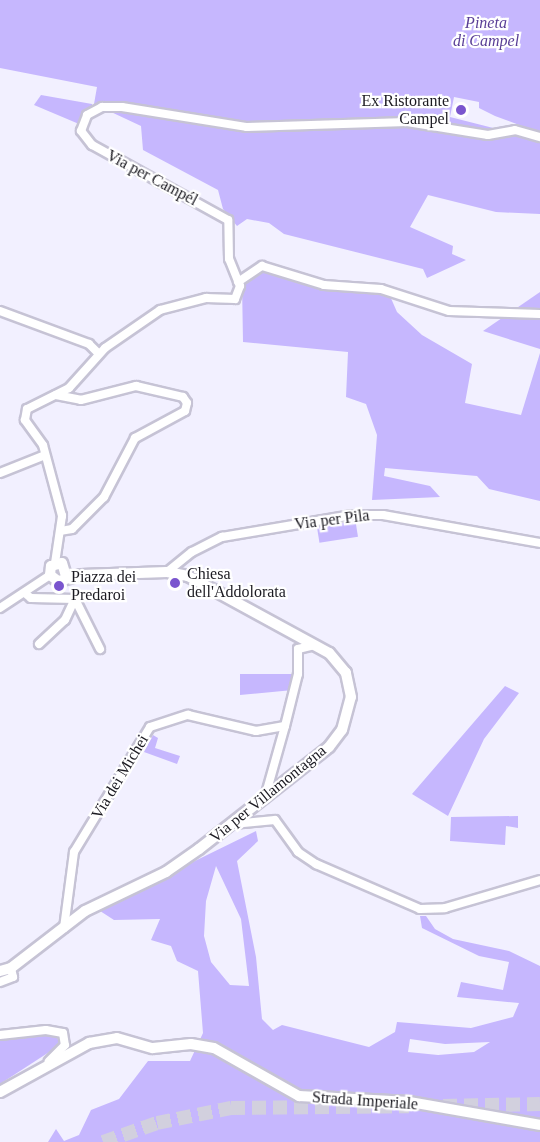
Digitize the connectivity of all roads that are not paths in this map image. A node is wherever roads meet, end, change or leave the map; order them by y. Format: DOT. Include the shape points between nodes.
graph roads {
  1 [pos="540,137"];
  2 [pos="238,282"];
  3 [pos="0,311"];
  4 [pos="540,314"];
  5 [pos="99,354"];
  6 [pos="56,395"];
  7 [pos="45,456"];
  8 [pos="0,473"];
  9 [pos="61,531"];
  10 [pos="540,543"];
  11 [pos="55,563"];
  12 [pos="167,572"];
  13 [pos="50,575"];
  14 [pos="66,576"];
  15 [pos="26,594"];
  16 [pos="75,599"];
  17 [pos="1,607"];
  18 [pos="39,644"];
  19 [pos="317,645"];
  20 [pos="100,649"];
  21 [pos="285,726"];
  22 [pos="265,797"];
  23 [pos="230,825"];
  24 [pos="540,880"];
  25 [pos="64,928"];
  26 [pos="6,970"];
  27 [pos="0,982"];
  28 [pos="0,1035"];
  29 [pos="35,1074"];
  30 [pos="0,1092"];
  31 [pos="540,1125"];
  1 -- 2 [label="street, Via per Campél" via="515,130 488,135 407,122 247,127 122,107 102,107 87,115 81,131 92,145 228,220 229,259"];
  2 -- 4 [label="street" via="262,266 324,285 381,289 440,309"];
  2 -- 5 [label="street" via="236,299 211,297 167,307"];
  3 -- 5 [label="street" via="89,344"];
  5 -- 6 [label="street" via="74,384"];
  6 -- 7 [label="street" via="35,402 25,413"];
  6 -- 9 [label="street" via="81,400 135,386 183,397 187,404 185,411 135,438 104,496 72,529"];
  7 -- 8 [label="street"];
  7 -- 9 [label="street" via="60,507"];
  9 -- 11 [label="street"];
  10 -- 12 [label="street, Via per Pila" via="383,515 352,515 222,537 192,552"];
  11 -- 13 [label="street"];
  11 -- 14 [label="street" via="66,566"];
  12 -- 14 [label="street, Via per Villamontagna"];
  12 -- 19 [label="street, Via per Villamontagna" via="188,576"];
  13 -- 14 [label="street" via="58,580"];
  13 -- 15 [label="street"];
  15 -- 16 [label="street" via="31,598"];
  15 -- 17 [label="street"];
  16 -- 18 [label="street" via="69,616"];
  16 -- 20 [label="street"];
  19 -- 21 [label="street" via="298,649 295,690"];
  19 -- 22 [label="street, Via per Villamontagna" via="346,674 351,697 348,717 328,747"];
  21 -- 22 [label="street"];
  21 -- 25 [label="street, Via dei Michei" via="256,731 188,715 150,727 74,852"];
  22 -- 23 [label="street, Via per Villamontagna"];
  23 -- 24 [label="street" via="275,819 298,852 316,864 420,909 446,908"];
  23 -- 25 [label="street, Via per Villamontagna" via="166,872 85,911"];
  25 -- 26 [label="street, Via per Villamontagna"];
  26 -- 27 [label="street" via="13,976"];
  28 -- 29 [label="street" via="46,1030 63,1033 66,1039 62,1052"];
  29 -- 30 [label="street, Strada Imperiale"];
  29 -- 31 [label="street, Strada Imperiale" via="102,1039 153,1048 191,1044 230,1054 299,1096 410,1102"];
}
